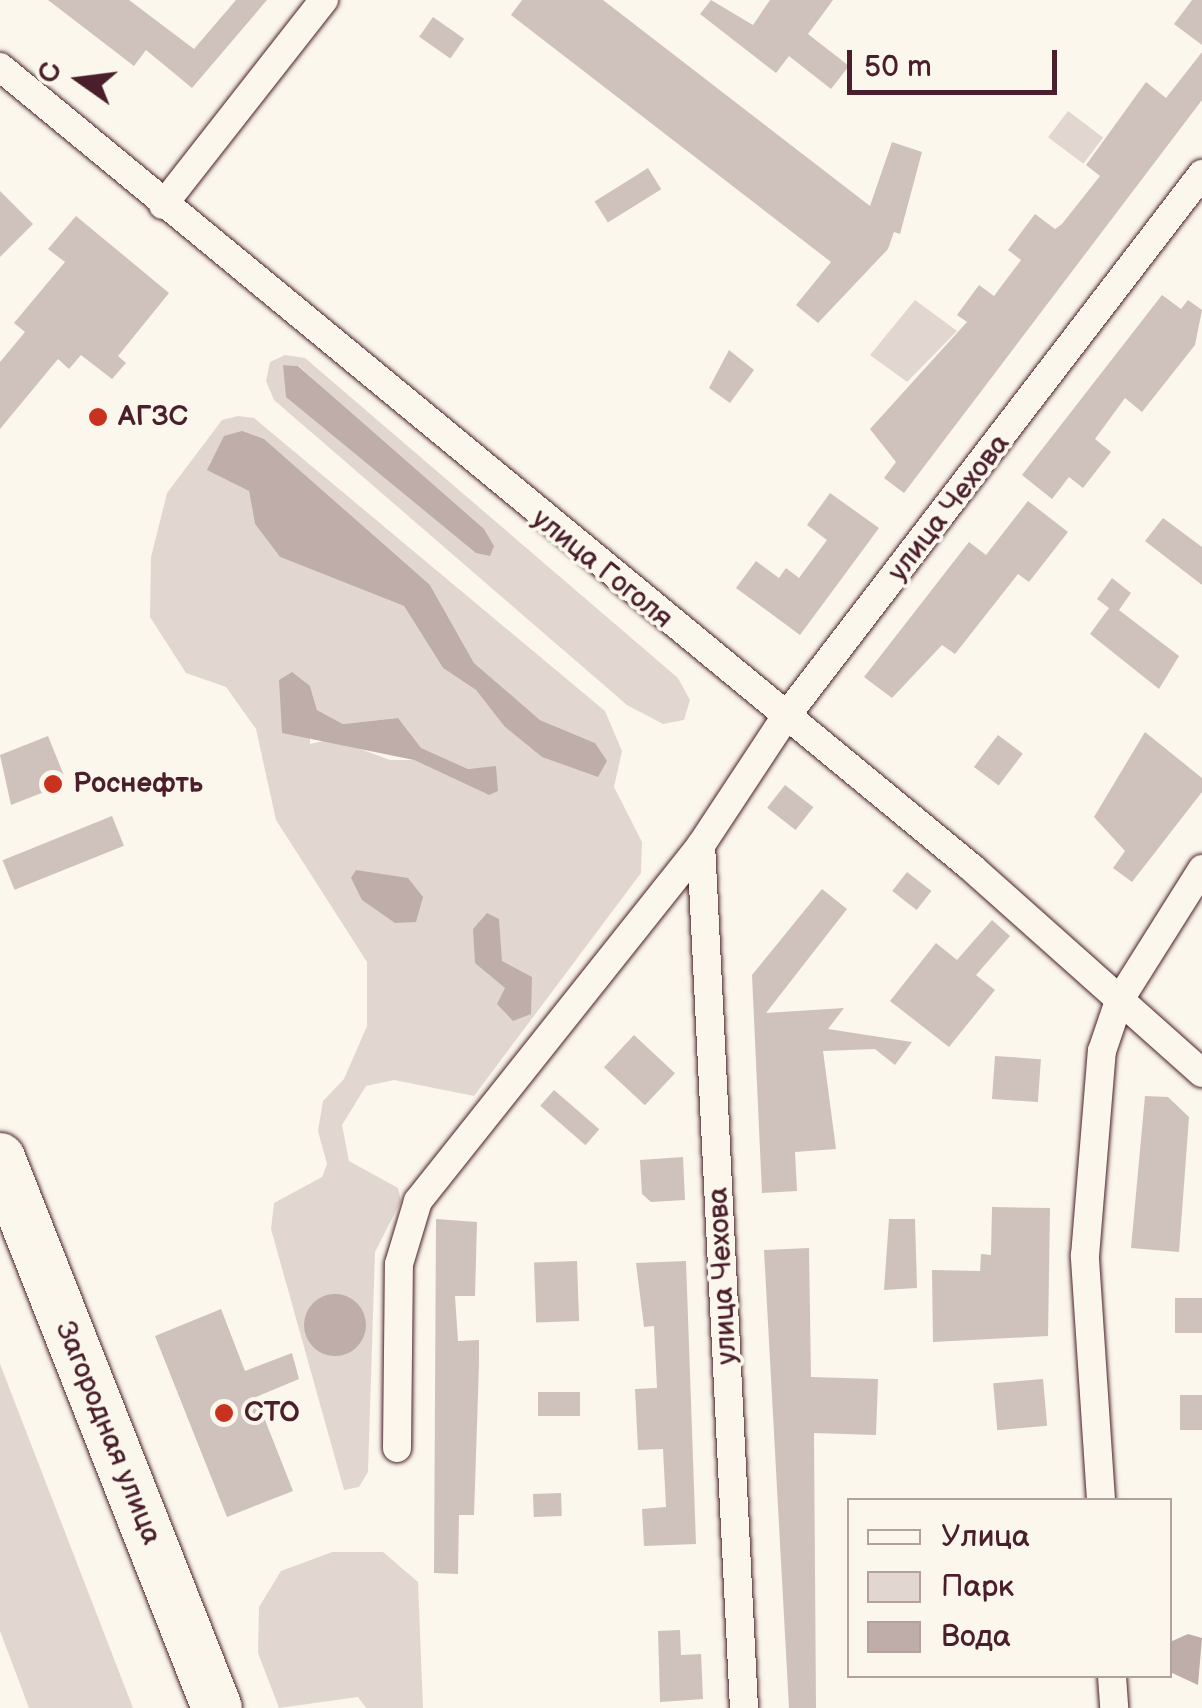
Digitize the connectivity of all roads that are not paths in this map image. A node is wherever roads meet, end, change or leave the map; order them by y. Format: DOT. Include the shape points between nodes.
graph roads {
  1 [pos="324,0"];
  2 [pos="0,67"];
  3 [pos="1202,174"];
  4 [pos="163,205"];
  5 [pos="784,719"];
  6 [pos="701,845"];
  7 [pos="1202,869"];
  8 [pos="1119,1001"];
  9 [pos="1202,1073"];
  10 [pos="0,1158"];
  11 [pos="0,1244"];
  12 [pos="397,1448"];
  13 [pos="1101,1498"];
  14 [pos="1112,1678"];
  15 [pos="182,1708"];
  16 [pos="217,1708"];
  17 [pos="744,1708"];
  18 [pos="1114,1708"];
  1 -- 4 [label="street"];
  2 -- 4 [label="street, улица Гоголя"];
  3 -- 5 [label="street, улица Чехова"];
  4 -- 5 [label="street, улица Гоголя"];
  5 -- 6 [label="street, улица Чехова"];
  5 -- 8 [label="street, улица Гоголя" via="972,868"];
  6 -- 12 [label="street, улица Чехова" via="418,1201 400,1264"];
  6 -- 17 [label="street, улица Чехова"];
  7 -- 8 [label="street"];
  8 -- 9 [label="street, улица Гоголя"];
  8 -- 13 [label="street" via="1102,1051 1085,1256"];
  10 -- 16 [label="highway, Загородная улица"];
  11 -- 15 [label="highway, Загородная улица"];
  14 -- 18 [label="street"];
}
